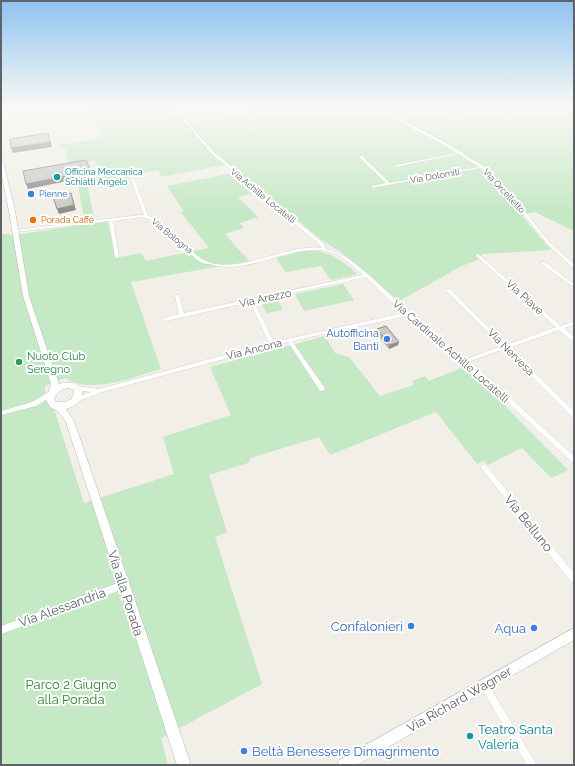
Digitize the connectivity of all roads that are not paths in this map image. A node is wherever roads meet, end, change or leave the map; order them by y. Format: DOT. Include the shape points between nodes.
graph roads {
  1 [pos="203,142"];
  2 [pos="439,142"];
  3 [pos="462,154"];
  4 [pos="361,157"];
  5 [pos="1,162"];
  6 [pos="396,166"];
  7 [pos="482,167"];
  8 [pos="133,180"];
  9 [pos="389,184"];
  10 [pos="373,187"];
  11 [pos="146,216"];
  12 [pos="111,219"];
  13 [pos="16,232"];
  14 [pos="324,249"];
  15 [pos="477,254"];
  16 [pos="117,257"];
  17 [pos="543,263"];
  18 [pos="574,266"];
  19 [pos="365,276"];
  20 [pos="574,286"];
  21 [pos="448,290"];
  22 [pos="177,296"];
  23 [pos="252,301"];
  24 [pos="407,314"];
  25 [pos="182,316"];
  26 [pos="165,319"];
  27 [pos="574,323"];
  28 [pos="559,328"];
  29 [pos="289,340"];
  30 [pos="574,340"];
  31 [pos="272,344"];
  32 [pos="507,347"];
  33 [pos="465,361"];
  34 [pos="53,374"];
  35 [pos="74,387"];
  36 [pos="322,389"];
  37 [pos="102,390"];
  38 [pos="52,393"];
  39 [pos="74,402"];
  40 [pos="34,404"];
  41 [pos="55,406"];
  42 [pos="1,413"];
  43 [pos="574,415"];
  44 [pos="70,421"];
  45 [pos="574,460"];
  46 [pos="484,467"];
  47 [pos="574,579"];
  48 [pos="123,585"];
  49 [pos="1,630"];
  50 [pos="574,634"];
  51 [pos="484,685"];
  52 [pos="184,765"];
  53 [pos="344,765"];
  54 [pos="532,765"];
  1 -- 14 [label="street, Via Achille Locatelli" via="213,153 322,244"];
  2 -- 3 [label="street, Via Orcelletto"];
  3 -- 6 [label="street"];
  3 -- 7 [label="street, Via Orcelletto"];
  4 -- 9 [label="street"];
  5 -- 13 [label="street"];
  7 -- 9 [label="street, Via Dolomiti"];
  7 -- 18 [label="street, Via Orcelletto" via="549,244"];
  8 -- 11 [label="street"];
  9 -- 10 [label="street, Via Dolomiti"];
  11 -- 12 [label="street, Via Bologna"];
  11 -- 14 [label="street, Via Bologna" via="202,261 211,265 240,265 299,249"];
  12 -- 13 [label="street, Via Bologna"];
  12 -- 16 [label="street"];
  13 -- 34 [label="street" via="26,296"];
  14 -- 19 [label="street, Via Cardinale Achille Locatelli" via="339,253"];
  15 -- 28 [label="street, Via Piave"];
  17 -- 20 [label="street"];
  19 -- 23 [label="street, Via Arezzo"];
  19 -- 24 [label="street, Via Cardinale Achille Locatelli"];
  21 -- 32 [label="street, Via Nervesa"];
  22 -- 25 [label="street"];
  23 -- 25 [label="street, Via Arezzo"];
  23 -- 31 [label="street"];
  24 -- 29 [label="street, Via Ancona"];
  24 -- 33 [label="street, Via Cardinale Achille Locatelli"];
  25 -- 26 [label="street, Via Arezzo"];
  27 -- 28 [label="street"];
  28 -- 30 [label="street, Via Piave"];
  28 -- 32 [label="street"];
  29 -- 31 [label="street, Via Ancona"];
  29 -- 36 [label="street"];
  31 -- 37 [label="street, Via Ancona"];
  32 -- 33 [label="street"];
  32 -- 43 [label="street, Via Nervesa"];
  33 -- 45 [label="street, Via Cardinale Achille Locatelli"];
  34 -- 35 [label="street"];
  34 -- 38 [label="street" via="55,384"];
  35 -- 37 [label="street, Via Ancona"];
  35 -- 38 [label="street" via="61,387"];
  35 -- 39 [label="street" via="79,394"];
  37 -- 39 [label="street, Via Ancona" via="86,394"];
  38 -- 40 [label="street"];
  38 -- 41 [label="street" via="50,400"];
  39 -- 41 [label="street" via="65,406"];
  39 -- 44 [label="street, Via alla Porada"];
  40 -- 41 [label="street"];
  40 -- 42 [label="street"];
  41 -- 44 [label="street, Via alla Porada" via="61,409"];
  44 -- 48 [label="street, Via alla Porada"];
  46 -- 47 [label="street, Via Belluno"];
  48 -- 49 [label="street, Via Alessandria"];
  48 -- 52 [label="street, Via alla Porada"];
  50 -- 51 [label="street, Via Richard Wagner"];
  51 -- 53 [label="street, Via Richard Wagner"];
  51 -- 54 [label="street"];
}
